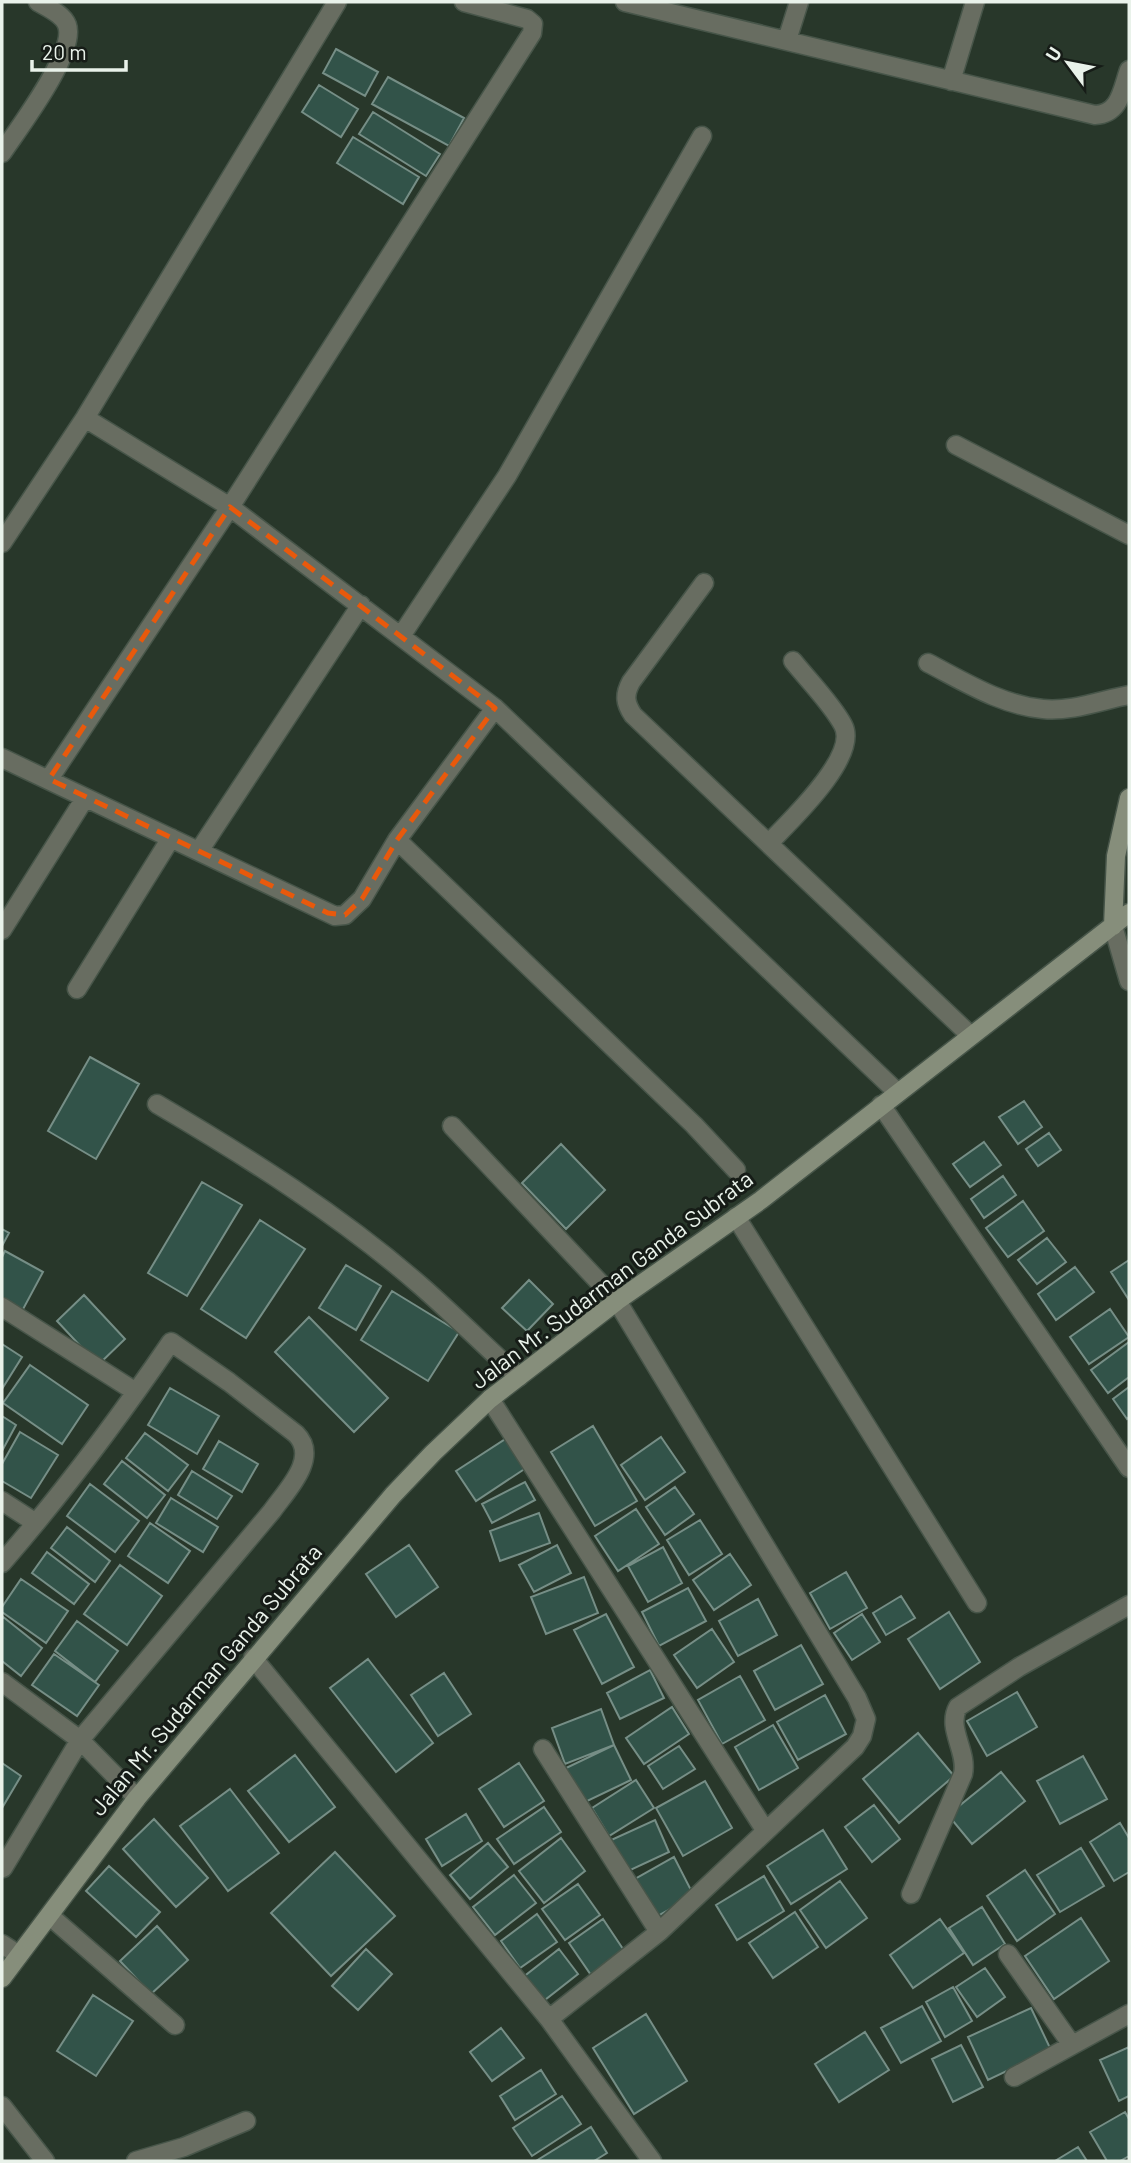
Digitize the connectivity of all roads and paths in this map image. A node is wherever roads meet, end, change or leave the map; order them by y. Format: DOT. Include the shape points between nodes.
graph roads {
  1 [pos="38,2"];
  2 [pos="337,2"];
  3 [pos="464,2"];
  4 [pos="625,2"];
  5 [pos="799,2"];
  6 [pos="975,2"];
  7 [pos="787,40"];
  8 [pos="1129,70"];
  9 [pos="951,81"];
  10 [pos="702,136"];
  11 [pos="2,153"];
  12 [pos="85,418"];
  13 [pos="956,445"];
  14 [pos="230,507"];
  15 [pos="1129,535"];
  16 [pos="2,543"];
  17 [pos="704,583"];
  18 [pos="361,605"];
  19 [pos="401,636"];
  20 [pos="793,661"];
  21 [pos="928,663"];
  22 [pos="1129,695"];
  23 [pos="495,708"];
  24 [pos="2,758"];
  25 [pos="49,779"];
  26 [pos="85,798"];
  27 [pos="1129,798"];
  28 [pos="171,838"];
  29 [pos="397,840"];
  30 [pos="769,843"];
  31 [pos="199,851"];
  32 [pos="1129,913"];
  33 [pos="1113,926"];
  34 [pos="2,930"];
  35 [pos="1129,981"];
  36 [pos="77,989"];
  37 [pos="970,1035"];
  38 [pos="897,1092"];
  39 [pos="157,1104"];
  40 [pos="881,1105"];
  41 [pos="452,1126"];
  42 [pos="736,1170"];
  43 [pos="736,1217"];
  44 [pos="617,1301"];
  45 [pos="2,1307"];
  46 [pos="519,1377"];
  47 [pos="136,1392"];
  48 [pos="491,1399"];
  49 [pos="1129,1468"];
  50 [pos="2,1501"];
  51 [pos="36,1523"];
  52 [pos="2,1563"];
  53 [pos="977,1603"];
  54 [pos="1129,1605"];
  55 [pos="253,1658"];
  56 [pos="2,1682"];
  57 [pos="80,1740"];
  58 [pos="543,1749"];
  59 [pos="136,1798"];
  60 [pos="765,1830"];
  61 [pos="3,1868"];
  62 [pos="911,1894"];
  63 [pos="50,1916"];
  64 [pos="659,1932"];
  65 [pos="2,1944"];
  66 [pos="19,1955"];
  67 [pos="1008,1955"];
  68 [pos="2,1978"];
  69 [pos="1129,2014"];
  70 [pos="549,2019"];
  71 [pos="175,2025"];
  72 [pos="1072,2045"];
  73 [pos="1014,2077"];
  74 [pos="2,2106"];
  75 [pos="246,2121"];
  76 [pos="45,2161"];
  77 [pos="136,2161"];
  78 [pos="652,2161"];
  1 -- 11 [label="street" via="66,22 66,49"];
  2 -- 12 [label="street"];
  3 -- 14 [label="street" via="527,19 533,24 532,33"];
  4 -- 7 [label="street"];
  5 -- 7 [label="street"];
  6 -- 9 [label="street"];
  7 -- 9 [label="street"];
  8 -- 9 [label="street" via="1119,100 1102,115"];
  10 -- 19 [label="street" via="507,476"];
  12 -- 14 [label="street"];
  12 -- 16 [label="street"];
  13 -- 15 [label="street"];
  14 -- 18 [label="street"];
  14 -- 25 [label="street"];
  17 -- 30 [label="street" via="631,682 625,699 633,715"];
  18 -- 19 [label="street"];
  18 -- 31 [label="street"];
  19 -- 23 [label="street"];
  20 -- 30 [label="street" via="844,727 845,742 824,781"];
  21 -- 22 [label="street" via="993,696 1044,709"];
  23 -- 29 [label="street"];
  23 -- 38 [label="street"];
  24 -- 25 [label="street"];
  25 -- 26 [label="street"];
  26 -- 28 [label="street"];
  26 -- 34 [label="street"];
  27 -- 33 [label="street" via="1116,856"];
  28 -- 31 [label="street"];
  28 -- 36 [label="street"];
  29 -- 31 [label="street" via="362,899 345,915 335,916"];
  29 -- 42 [label="street"];
  30 -- 37 [label="street"];
  32 -- 33 [label="street, Jalan Mr. Sudarman Ganda Subrata"];
  33 -- 35 [label="street"];
  33 -- 37 [label="street, Jalan Mr. Sudarman Ganda Subrata"];
  37 -- 38 [label="street, Jalan Mr. Sudarman Ganda Subrata"];
  38 -- 40 [label="street, Jalan Mr. Sudarman Ganda Subrata"];
  39 -- 46 [label="street" via="247,1157 371,1247 420,1285"];
  40 -- 43 [label="street, Jalan Mr. Sudarman Ganda Subrata"];
  40 -- 49 [label="street"];
  41 -- 44 [label="street"];
  43 -- 44 [label="street, Jalan Mr. Sudarman Ganda Subrata"];
  43 -- 53 [label="street"];
  44 -- 46 [label="street, Jalan Mr. Sudarman Ganda Subrata"];
  44 -- 60 [label="street" via="866,1719 855,1747"];
  45 -- 47 [label="street"];
  46 -- 48 [label="street, Jalan Mr. Sudarman Ganda Subrata"];
  47 -- 51 [label="street"];
  47 -- 57 [label="street" via="171,1342 296,1434 305,1458 272,1511"];
  48 -- 55 [label="street, Jalan Mr. Sudarman Ganda Subrata" via="393,1496"];
  48 -- 60 [label="street"];
  50 -- 51 [label="street"];
  51 -- 52 [label="street"];
  54 -- 62 [label="street" via="958,1707 953,1717 964,1759 963,1774"];
  55 -- 59 [label="street, Jalan Mr. Sudarman Ganda Subrata"];
  55 -- 70 [label="street"];
  56 -- 57 [label="street"];
  57 -- 59 [label="street"];
  57 -- 61 [label="street"];
  58 -- 64 [label="street"];
  59 -- 63 [label="street, Jalan Mr. Sudarman Ganda Subrata"];
  60 -- 64 [label="street"];
  63 -- 66 [label="street, Jalan Mr. Sudarman Ganda Subrata"];
  63 -- 71 [label="street"];
  64 -- 70 [label="street"];
  65 -- 66 [label="street"];
  66 -- 68 [label="street, Jalan Mr. Sudarman Ganda Subrata"];
  67 -- 72 [label="street"];
  69 -- 72 [label="street"];
  70 -- 78 [label="street"];
  72 -- 73 [label="street"];
  74 -- 76 [label="street"];
  75 -- 77 [label="street"];
}
